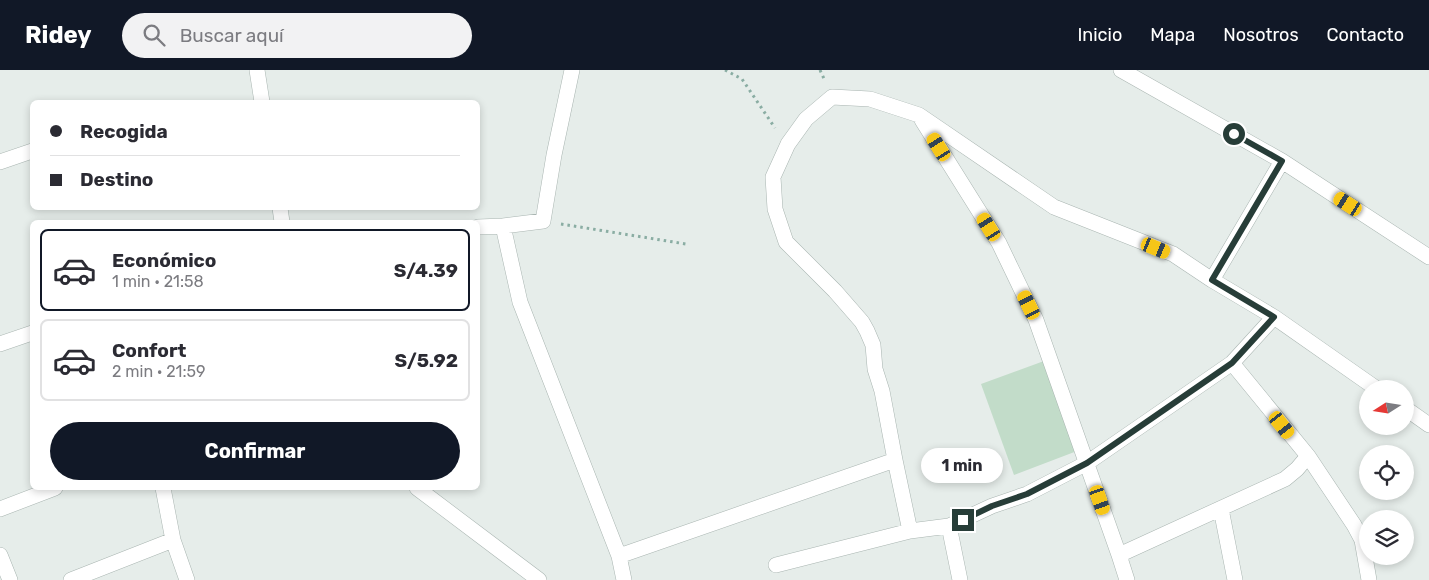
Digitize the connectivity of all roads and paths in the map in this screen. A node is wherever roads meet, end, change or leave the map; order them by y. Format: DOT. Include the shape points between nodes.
graph roads {
  1 [pos="257,70"];
  2 [pos="572,70"];
  3 [pos="725,70"];
  4 [pos="1121,70"];
  5 [pos="262,100"];
  6 [pos="919,115"];
  7 [pos="775,128"];
  8 [pos="30,152"];
  9 [pos="1282,161"];
  10 [pos="0,162"];
  11 [pos="543,221"];
  12 [pos="503,226"];
  13 [pos="480,227"];
  14 [pos="686,244"];
  15 [pos="1429,257"];
  16 [pos="1212,280"];
  17 [pos="1274,317"];
  18 [pos="30,334"];
  19 [pos="0,344"];
  20 [pos="1232,363"];
  21 [pos="1364,380"];
  22 [pos="1414,414"];
  23 [pos="1429,425"];
  24 [pos="1308,456"];
  25 [pos="895,460"];
  26 [pos="1087,463"];
  27 [pos="50,490"];
  28 [pos="163,490"];
  29 [pos="419,490"];
  30 [pos="0,509"];
  31 [pos="1220,509"];
  32 [pos="949,526"];
  33 [pos="910,531"];
  34 [pos="173,540"];
  35 [pos="0,555"];
  36 [pos="1119,555"];
  37 [pos="619,556"];
  38 [pos="776,565"];
  39 [pos="10,580"];
  40 [pos="71,580"];
  41 [pos="187,580"];
  42 [pos="539,580"];
  43 [pos="624,580"];
  44 [pos="960,580"];
  45 [pos="1127,580"];
  46 [pos="1235,580"];
  47 [pos="1369,580"];
  1 -- 5 [label="street"];
  2 -- 11 [label="street"];
  3 -- 7 [label="path" via="742,79"];
  4 -- 9 [label="street"];
  6 -- 16 [label="street" via="1054,207 1173,254"];
  6 -- 25 [label="street" via="870,99 832,97 806,119 788,144 773,177 774,209 786,242 835,291 867,331"];
  6 -- 26 [label="street" via="998,243 1032,312"];
  8 -- 10 [label="street"];
  9 -- 15 [label="street"];
  9 -- 16 [label="street"];
  11 -- 12 [label="street"];
  11 -- 14 [label="path"];
  12 -- 13 [label="street"];
  12 -- 37 [label="street" via="520,302"];
  16 -- 17 [label="street"];
  17 -- 20 [label="street"];
  17 -- 21 [label="street"];
  18 -- 19 [label="street"];
  20 -- 24 [label="street"];
  20 -- 26 [label="street"];
  22 -- 23 [label="street"];
  24 -- 31 [label="street" via="1285,479"];
  24 -- 47 [label="street" via="1362,540"];
  25 -- 33 [label="street"];
  25 -- 37 [label="street"];
  26 -- 32 [label="street" via="1027,494"];
  26 -- 36 [label="street"];
  27 -- 30 [label="street"];
  28 -- 34 [label="street"];
  29 -- 42 [label="street"];
  31 -- 36 [label="street"];
  31 -- 46 [label="street"];
  32 -- 33 [label="street"];
  32 -- 44 [label="street"];
  33 -- 38 [label="street"];
  34 -- 40 [label="street"];
  34 -- 41 [label="street"];
  35 -- 39 [label="street"];
  36 -- 45 [label="street"];
  37 -- 43 [label="street"];
}
